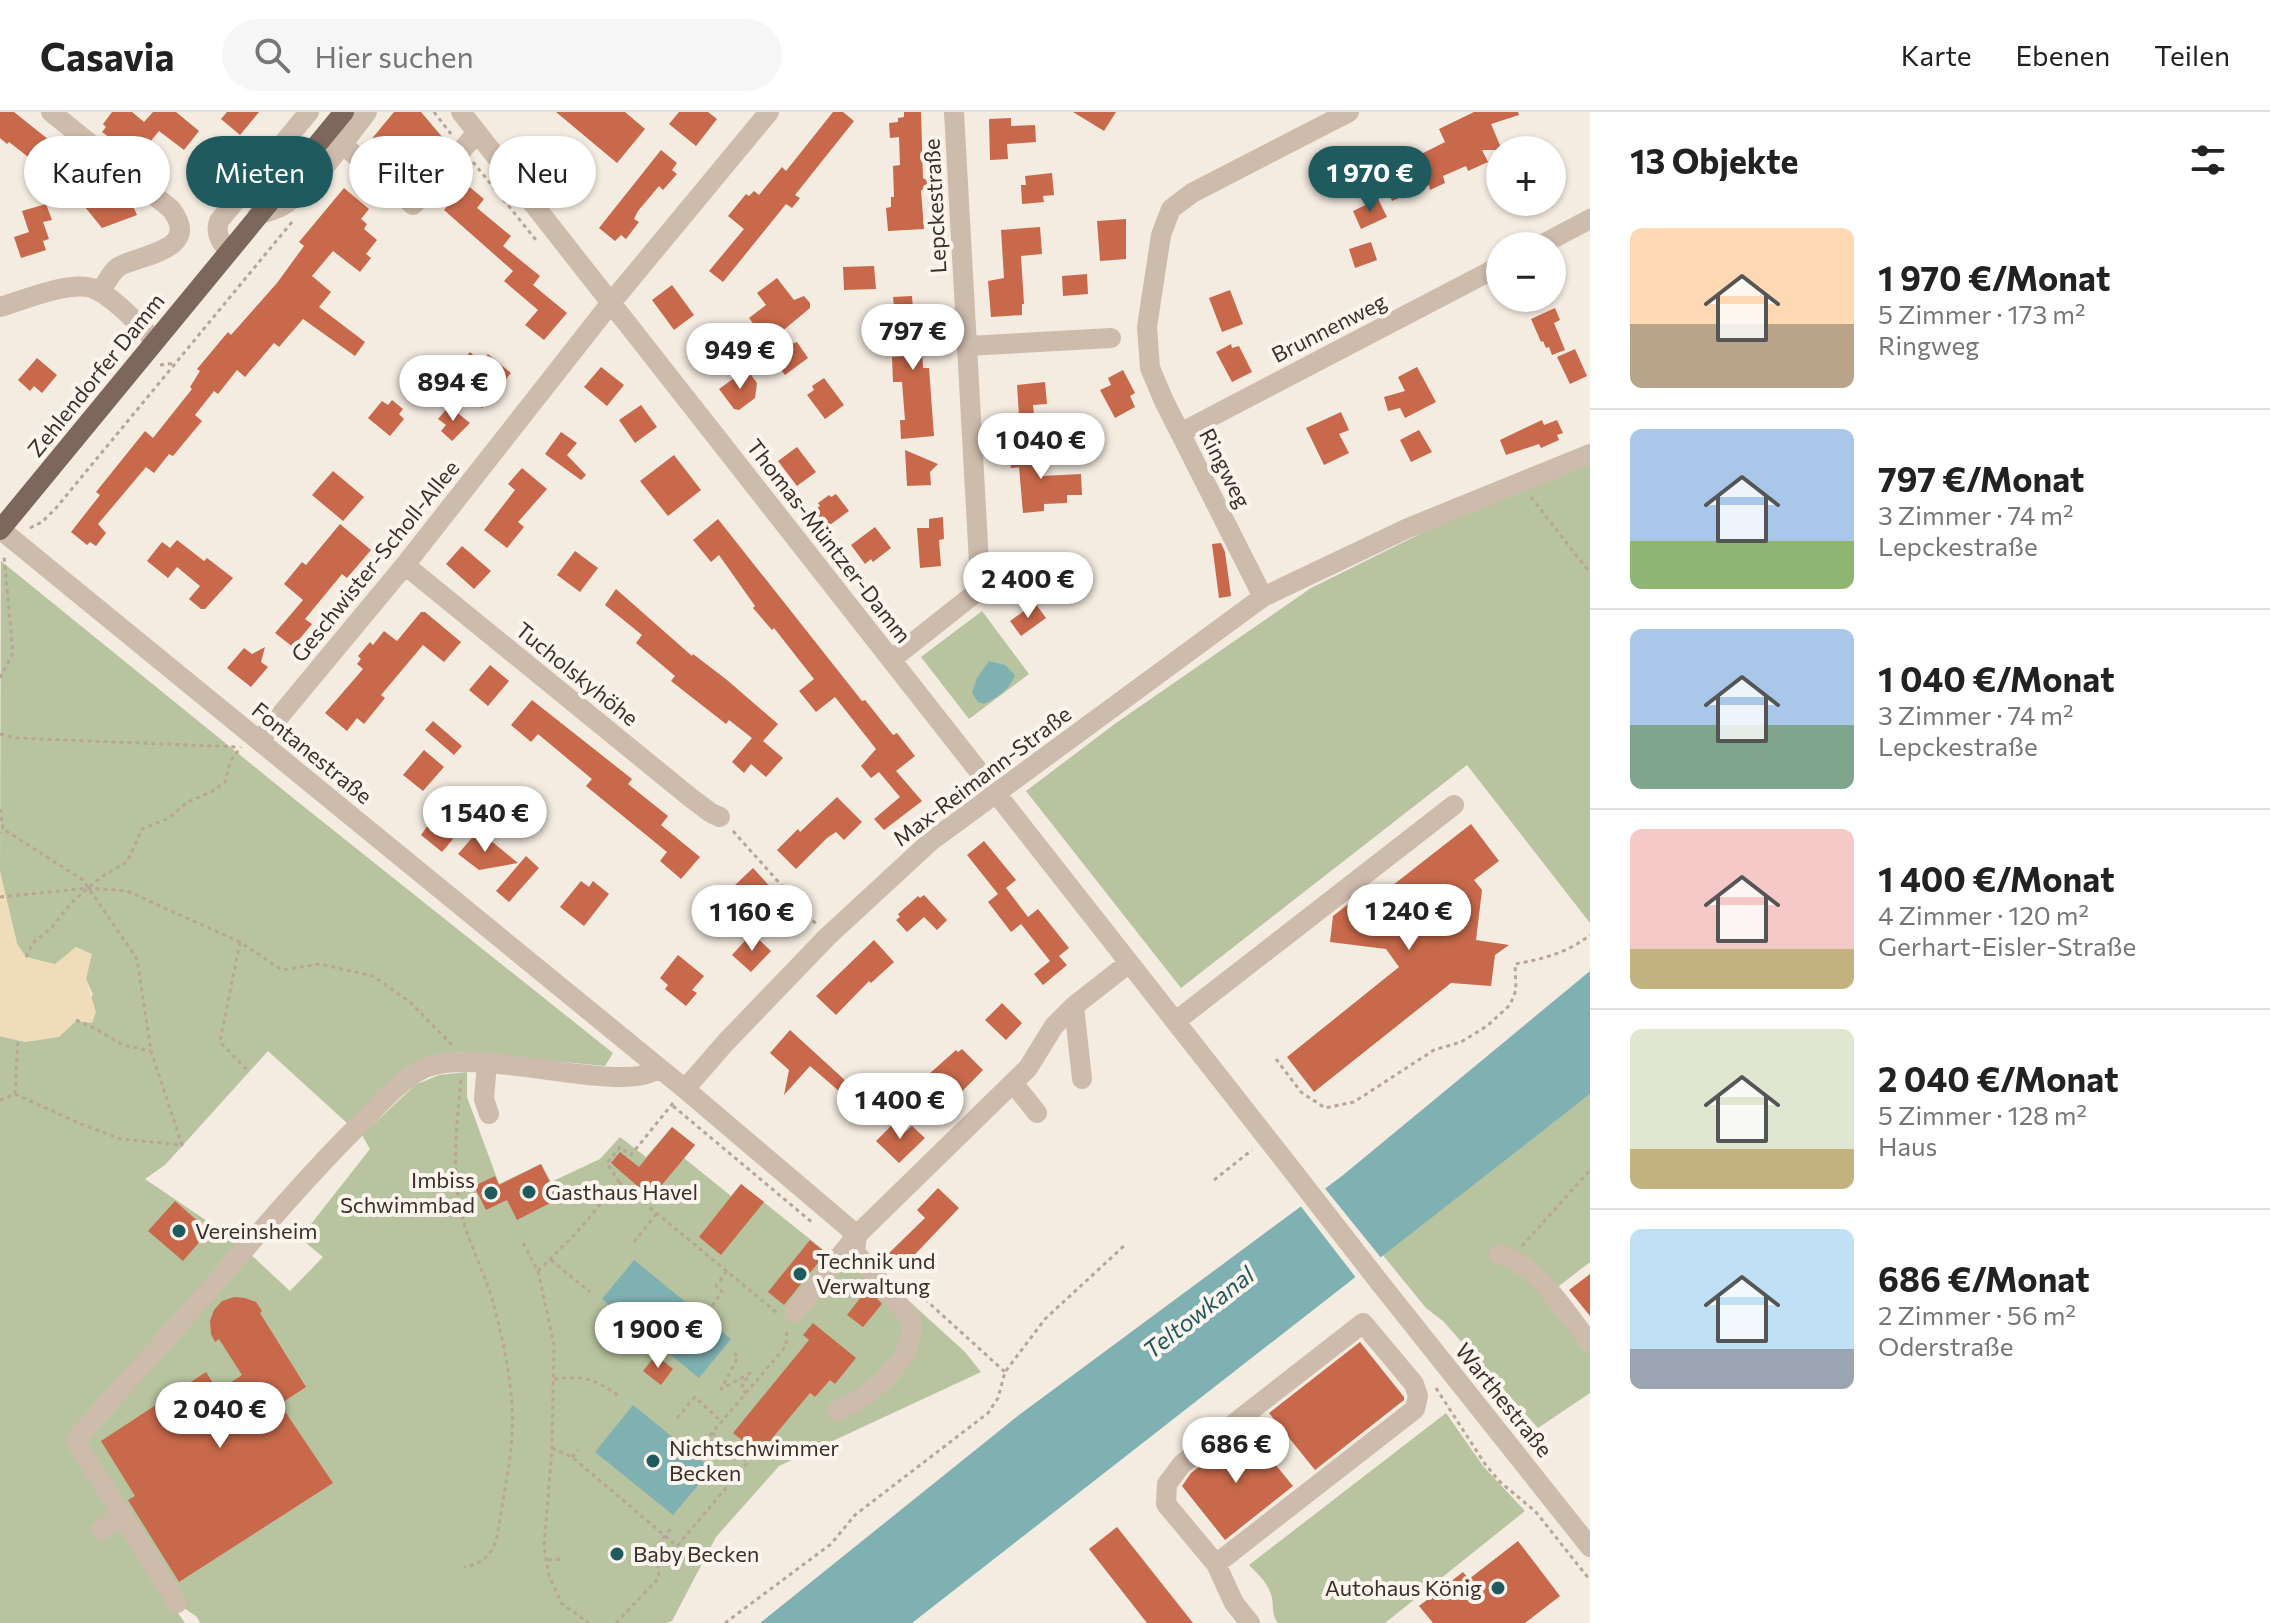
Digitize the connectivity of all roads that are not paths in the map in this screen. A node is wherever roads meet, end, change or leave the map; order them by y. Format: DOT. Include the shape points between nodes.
graph roads {
  1 [pos="51,112"];
  2 [pos="309,112"];
  3 [pos="344,112"];
  4 [pos="367,112"];
  5 [pos="461,112"];
  6 [pos="769,112"];
  7 [pos="954,112"];
  8 [pos="1349,112"];
  9 [pos="477,133"];
  10 [pos="341,143"];
  11 [pos="258,215"];
  12 [pos="1590,219"];
  13 [pos="1565,232"];
  14 [pos="228,250"];
  15 [pos="1486,273"];
  16 [pos="100,292"];
  17 [pos="610,304"];
  18 [pos="0,307"];
  19 [pos="1111,338"];
  20 [pos="155,341"];
  21 [pos="967,346"];
  22 [pos="1180,433"];
  23 [pos="1590,454"];
  24 [pos="3,536"];
  25 [pos="405,565"];
  26 [pos="1263,597"];
  27 [pos="892,659"];
  28 [pos="259,741"];
  29 [pos="995,794"];
  30 [pos="1454,805"];
  31 [pos="720,817"];
  32 [pos="1129,963"];
  33 [pos="1074,1006"];
  34 [pos="1176,1021"];
  35 [pos="472,1066"];
  36 [pos="658,1068"];
  37 [pos="1082,1079"];
  38 [pos="1014,1084"];
  39 [pos="685,1089"];
  40 [pos="1037,1113"];
  41 [pos="489,1114"];
  42 [pos="857,1235"];
  43 [pos="1499,1254"];
  44 [pos="785,1315"];
  45 [pos="1590,1343"];
  46 [pos="837,1411"];
  47 [pos="123,1515"];
  48 [pos="101,1530"];
  49 [pos="1586,1534"];
  50 [pos="1216,1564"];
  51 [pos="177,1603"];
  52 [pos="1250,1623"];
  1 -- 16 [label="street" via="178,218 178,236 170,249 116,268"];
  2 -- 14 [label="street" via="219,221 219,239"];
  3 -- 11 [label="main road, Zehlendorfer Damm"];
  4 -- 10 [label="street"];
  5 -- 9 [label="street, Thomas-Müntzer-Damm"];
  6 -- 17 [label="street, Geschwister-Scholl-Allee"];
  7 -- 21 [label="street, Lepckestraße"];
  8 -- 22 [label="street, Ringweg" via="1192,193 1171,209 1161,235 1147,327 1150,368"];
  9 -- 10 [label="street" via="413,205"];
  9 -- 17 [label="street, Thomas-Müntzer-Damm"];
  10 -- 11 [label="street" via="283,206"];
  11 -- 14 [label="main road, Zehlendorfer Damm"];
  12 -- 13 [label="street"];
  14 -- 20 [label="main road, Zehlendorfer Damm"];
  15 -- 22 [label="street, Brunnenweg"];
  16 -- 18 [label="street" via="68,287"];
  16 -- 20 [label="street"];
  17 -- 25 [label="street, Geschwister-Scholl-Allee"];
  17 -- 27 [label="street, Thomas-Müntzer-Damm"];
  19 -- 21 [label="street"];
  20 -- 24 [label="main road, Zehlendorfer Damm"];
  21 -- 27 [label="street, Lepckestraße" via="980,581 973,595"];
  22 -- 26 [label="street, Ringweg"];
  23 -- 26 [label="street" via="1408,528"];
  24 -- 28 [label="street, Fontanestraße"];
  25 -- 28 [label="street, Geschwister-Scholl-Allee"];
  25 -- 31 [label="street, Tucholskyhöhe"];
  26 -- 29 [label="street, Max-Reimann-Straße"];
  27 -- 29 [label="street, Thomas-Müntzer-Damm"];
  28 -- 36 [label="street, Fontanestraße"];
  29 -- 32 [label="street, Thomas-Müntzer-Damm"];
  29 -- 39 [label="street, Max-Reimann-Straße" via="931,841 827,937"];
  30 -- 34 [label="street"];
  32 -- 33 [label="street"];
  32 -- 34 [label="street"];
  33 -- 37 [label="street"];
  33 -- 38 [label="street"];
  34 -- 49 [label="street, Warthestraße, bridge" via="1380,1283"];
  35 -- 36 [label="street" via="647,1077"];
  35 -- 41 [label="street"];
  35 -- 47 [label="street" via="453,1061 412,1076 332,1144 75,1440"];
  36 -- 39 [label="street, Fontanestraße"];
  38 -- 40 [label="street"];
  38 -- 42 [label="street"];
  39 -- 42 [label="street, Fontanestraße"];
  42 -- 44 [label="street"];
  42 -- 46 [label="street" via="855,1252 911,1319 912,1330 894,1368 864,1396"];
  43 -- 45 [label="street" via="1534,1275"];
  47 -- 48 [label="street"];
  47 -- 51 [label="street"];
  50 -- 50 [label="street" via="1166,1504 1167,1484 1182,1464 1363,1323 1414,1384 1415,1409"];
  50 -- 52 [label="street"];
}
